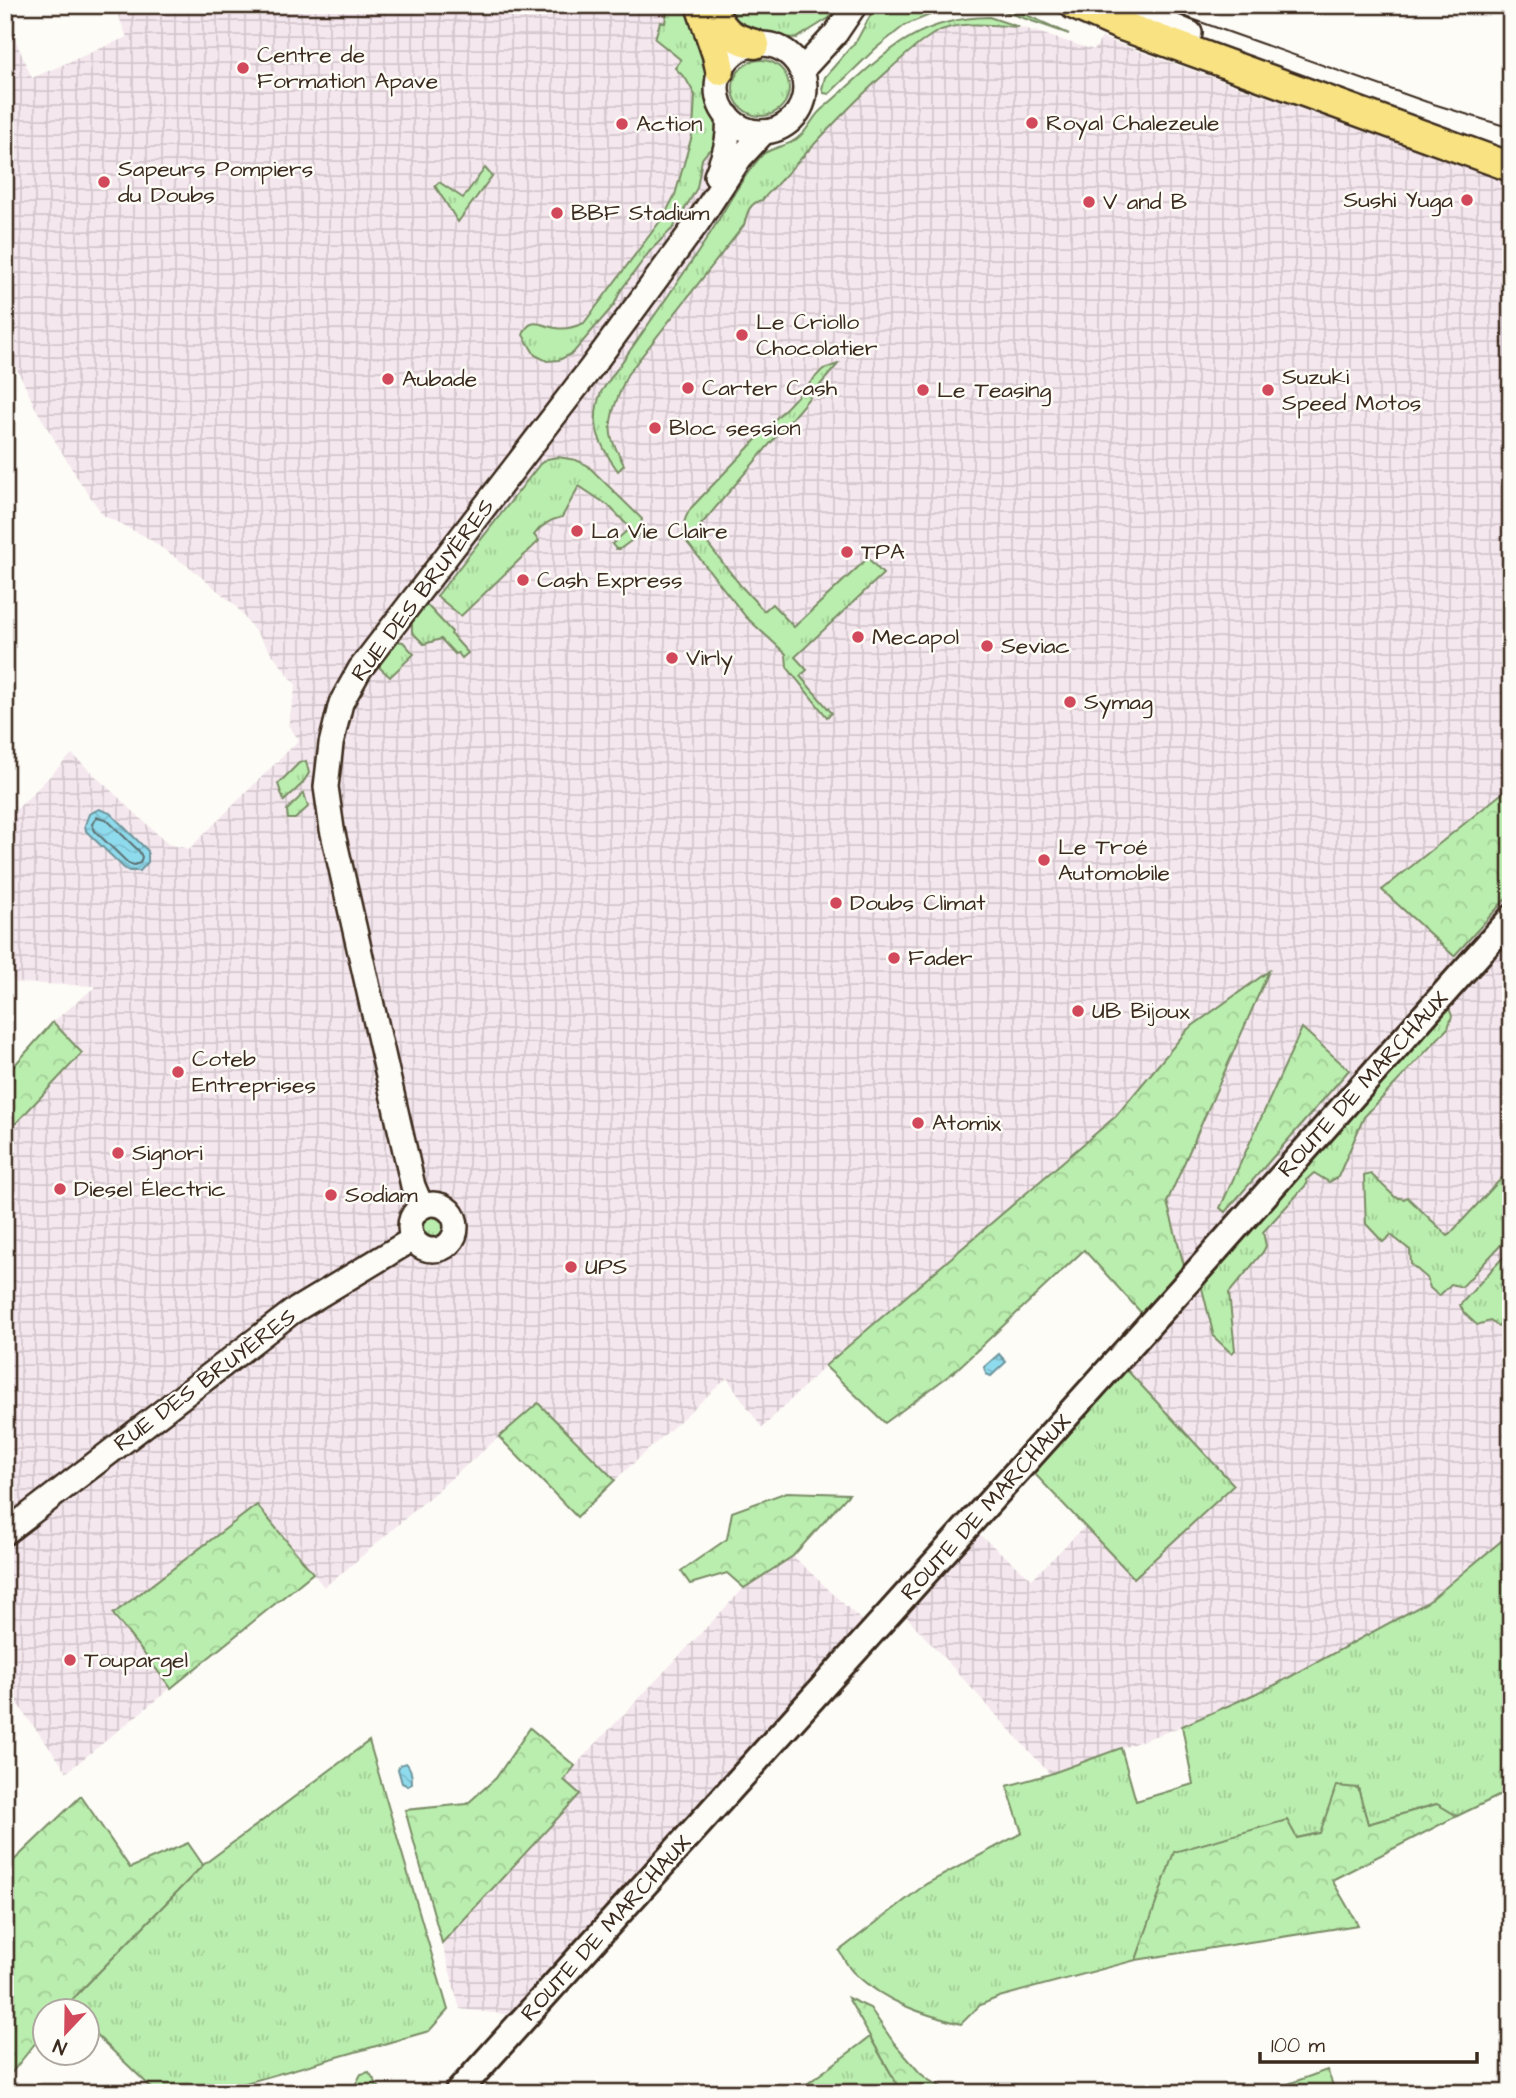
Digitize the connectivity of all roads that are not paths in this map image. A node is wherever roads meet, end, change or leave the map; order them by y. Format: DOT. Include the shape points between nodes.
graph roads {
  1 [pos="700,5"];
  2 [pos="711,5"];
  3 [pos="855,5"];
  4 [pos="1054,5"];
  5 [pos="1074,5"];
  6 [pos="1115,11"];
  7 [pos="755,44"];
  8 [pos="795,62"];
  9 [pos="720,71"];
  10 [pos="727,117"];
  11 [pos="764,132"];
  12 [pos="1511,146"];
  13 [pos="1511,167"];
  14 [pos="698,222"];
  15 [pos="1511,918"];
  16 [pos="422,1207"];
  17 [pos="413,1240"];
  18 [pos="5,1533"];
  19 [pos="457,2093"];
  1 -- 9 [label="main road"];
  2 -- 7 [label="main road" via="729,34"];
  3 -- 8 [label="street" via="836,33"];
  4 -- 6 [label="main road" via="1089,18"];
  5 -- 6 [label="main road"];
  6 -- 12 [label="main road"];
  6 -- 13 [label="main road"];
  7 -- 8 [label="street" via="778,47"];
  7 -- 9 [label="street" via="741,48"];
  8 -- 11 [label="street" via="805,91 799,111 778,129"];
  9 -- 10 [label="street" via="717,94"];
  10 -- 11 [label="street" via="751,131"];
  10 -- 14 [label="street" via="726,152"];
  11 -- 14 [label="street, RUE DES BRUYÈRES" via="740,158"];
  14 -- 16 [label="street, RUE DES BRUYÈRES" via="393,624 341,703 326,776 332,829 413,1186"];
  15 -- 19 [label="main road, ROUTE DE MARCHAUX"];
  16 -- 17 [label="street" via="410,1224"];
  16 -- 17 [label="street" via="445,1207 455,1219 456,1231 440,1250 425,1249"];
  17 -- 18 [label="street, RUE DES BRUYÈRES" via="292,1312"];
}
